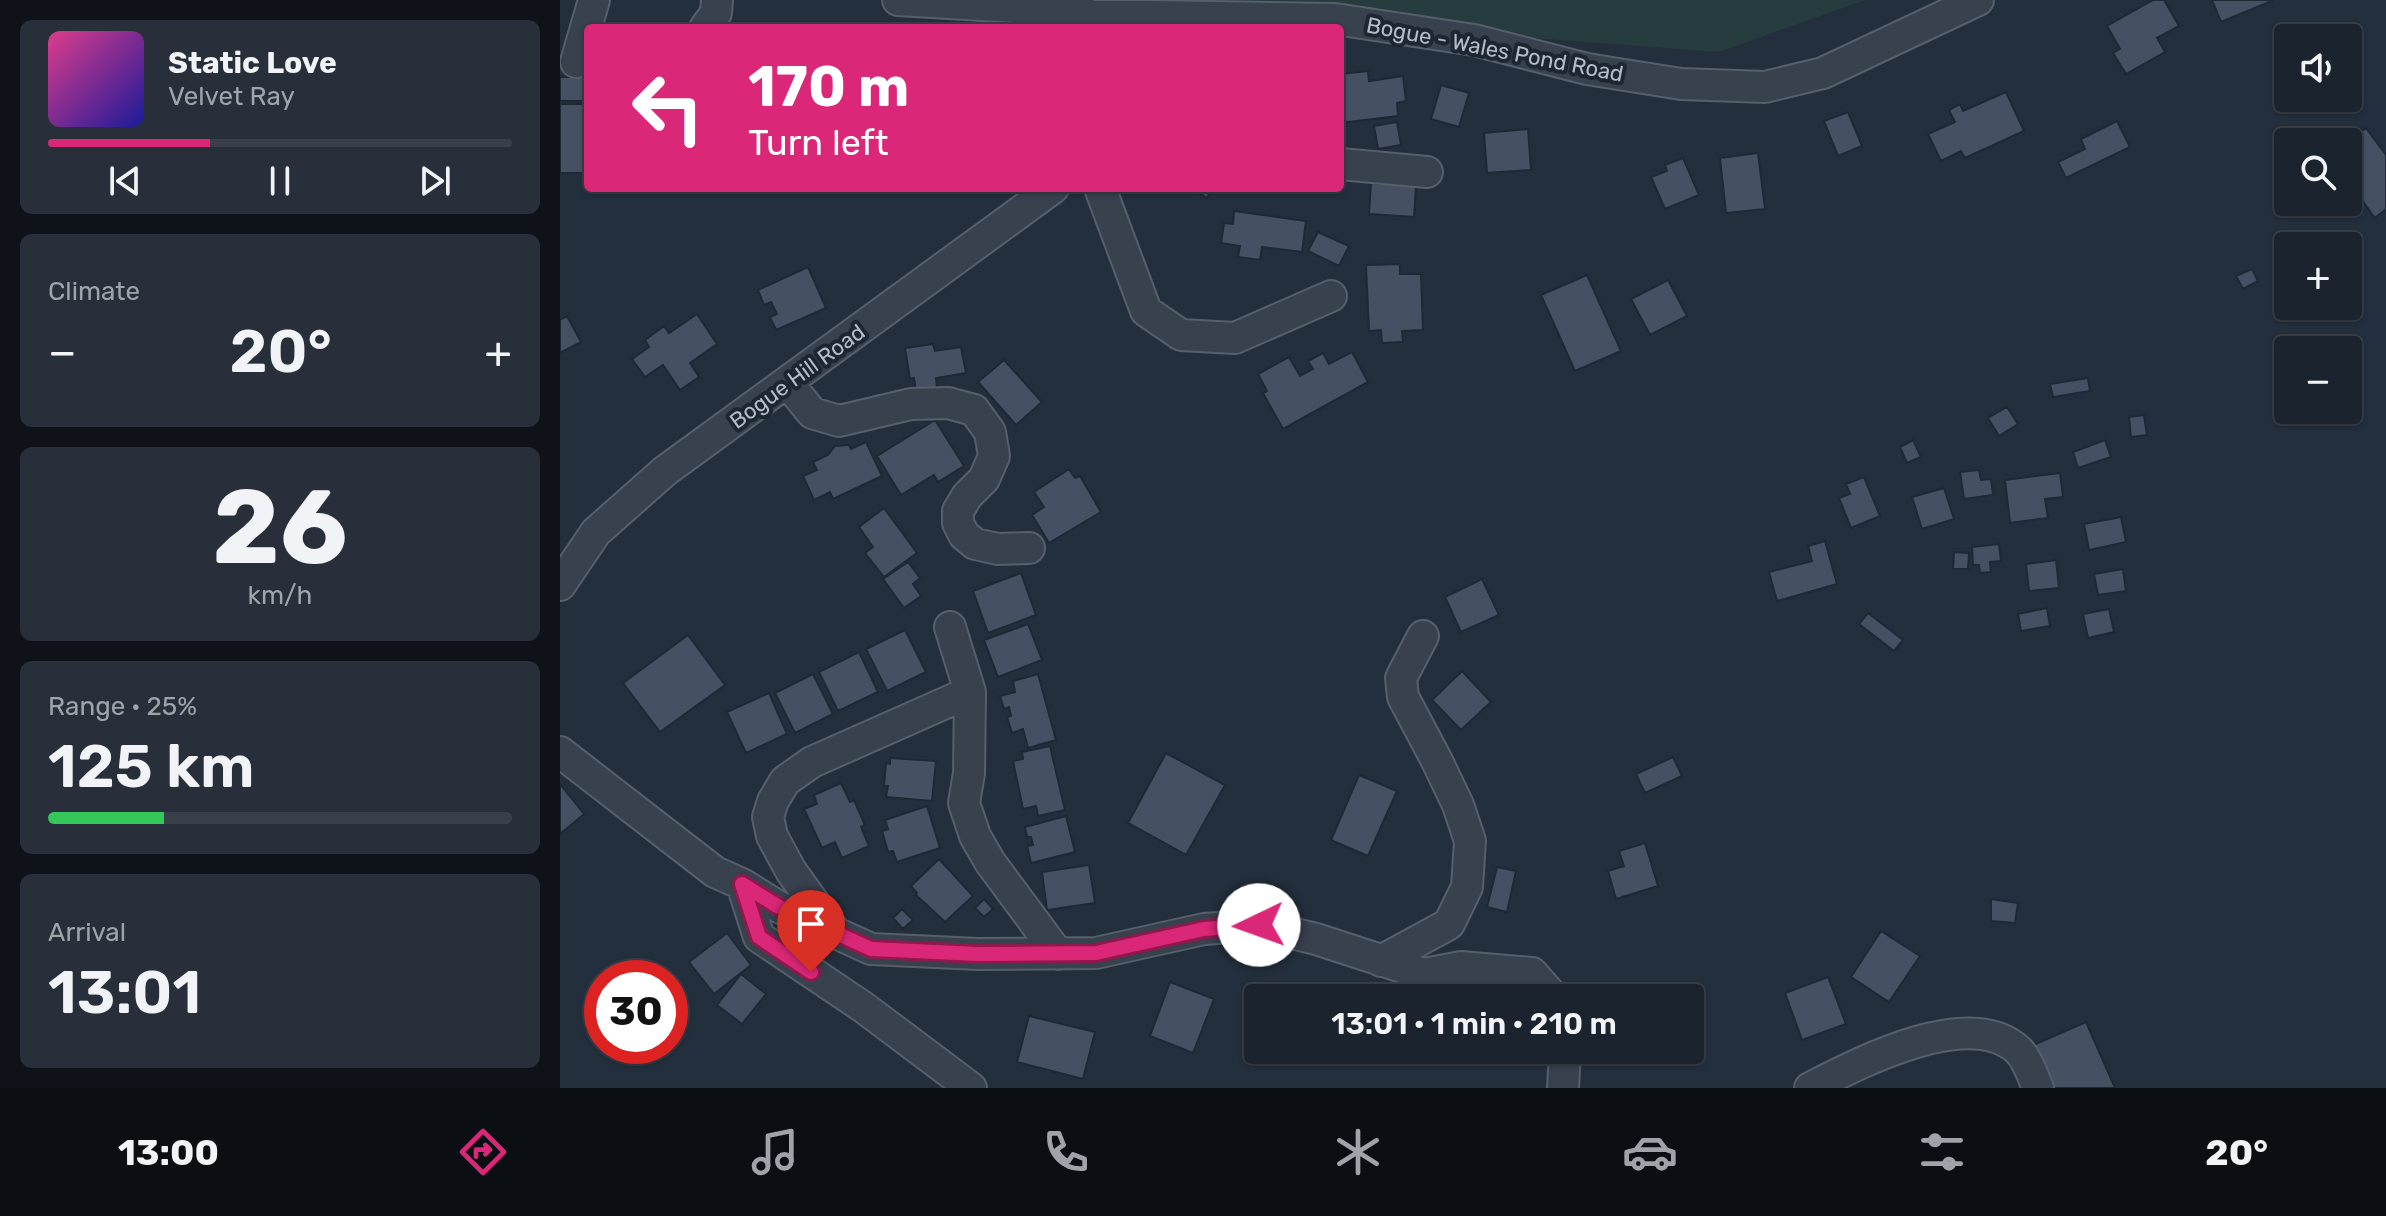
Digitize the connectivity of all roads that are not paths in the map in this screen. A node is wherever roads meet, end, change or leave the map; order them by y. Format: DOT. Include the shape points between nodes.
graph roads {
  1 [pos="594,0"];
  2 [pos="717,0"];
  3 [pos="898,0"];
  4 [pos="1978,0"];
  5 [pos="1096,14"];
  6 [pos="587,24"];
  7 [pos="708,24"];
  8 [pos="1314,24"];
  9 [pos="584,34"];
  10 [pos="576,62"];
  11 [pos="1344,164"];
  12 [pos="1427,172"];
  13 [pos="1048,192"];
  14 [pos="1101,192"];
  15 [pos="1331,296"];
  16 [pos="788,383"];
  17 [pos="1029,548"];
  18 [pos="560,585"];
  19 [pos="950,627"];
  20 [pos="1423,636"];
  21 [pos="970,692"];
  22 [pos="560,752"];
  23 [pos="742,884"];
  24 [pos="835,932"];
  25 [pos="1058,954"];
  26 [pos="1381,961"];
  27 [pos="1542,984"];
  28 [pos="1564,1064"];
  29 [pos="971,1088"];
  30 [pos="1563,1088"];
  31 [pos="1810,1088"];
  32 [pos="2038,1088"];
  1 -- 6 [label="street"];
  2 -- 7 [label="street"];
  3 -- 5 [label="street, Bogue - Wales Pond Road"];
  4 -- 8 [label="street, Bogue - Wales Pond Road" via="1823,73 1765,87 1681,84 1587,69 1474,40 1335,19"];
  5 -- 8 [label="street, Bogue - Wales Pond Road"];
  9 -- 10 [label="street"];
  11 -- 12 [label="street"];
  13 -- 16 [label="street, Bogue Hill Road"];
  14 -- 15 [label="street" via="1146,311 1181,335 1235,338"];
  16 -- 17 [label="street" via="812,413 839,421 911,404 948,403 974,410 990,432 994,456 984,479 958,511 958,523 975,544"];
  16 -- 18 [label="street, Bogue Hill Road" via="665,471 596,532"];
  19 -- 21 [label="street"];
  20 -- 26 [label="street" via="1401,678 1403,697 1470,841 1467,887 1449,924"];
  21 -- 24 [label="street" via="812,762 785,781 773,801 768,817 772,836"];
  21 -- 25 [label="street" via="964,803 975,836"];
  22 -- 23 [label="street" via="715,872"];
  23 -- 24 [label="street"];
  23 -- 29 [label="street" via="759,937"];
  24 -- 25 [label="street" via="871,949"];
  25 -- 26 [label="street" via="1096,953 1204,929 1259,925"];
  26 -- 27 [label="street" via="1424,974 1461,967 1532,973"];
  28 -- 30 [label="street"];
  31 -- 32 [label="street" via="1902,1045 1988,1033 2019,1051"];
}
